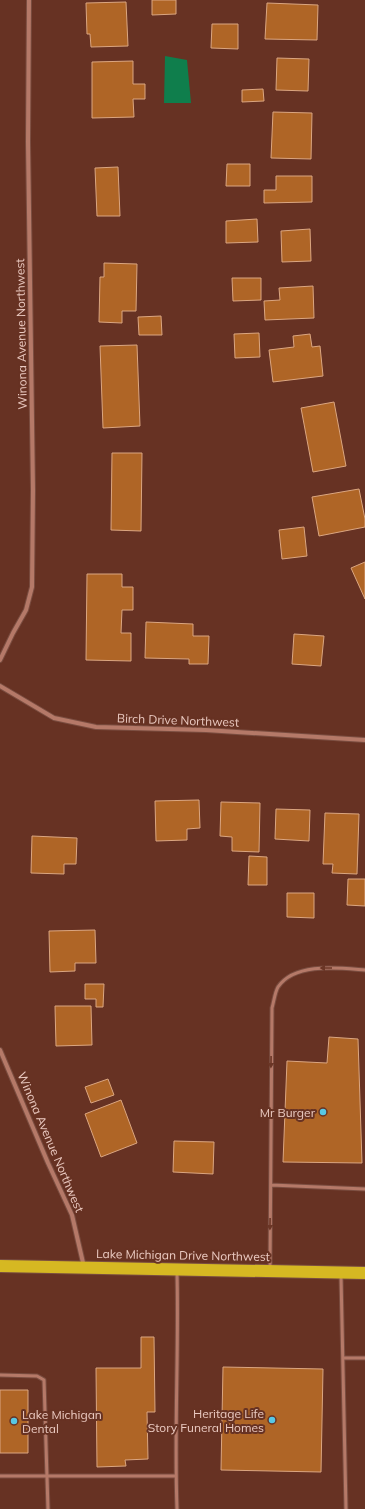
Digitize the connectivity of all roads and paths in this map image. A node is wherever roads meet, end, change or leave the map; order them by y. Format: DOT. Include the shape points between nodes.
graph roads {
  1 [pos="29,0"];
  2 [pos="0,660"];
  3 [pos="0,686"];
  4 [pos="365,740"];
  5 [pos="365,970"];
  6 [pos="0,1050"];
  7 [pos="271,1185"];
  8 [pos="365,1189"];
  9 [pos="0,1266"];
  10 [pos="84,1267"];
  11 [pos="177,1269"];
  12 [pos="270,1270"];
  13 [pos="341,1272"];
  14 [pos="365,1273"];
  15 [pos="343,1358"];
  16 [pos="365,1358"];
  17 [pos="0,1375"];
  18 [pos="0,1476"];
  19 [pos="176,1476"];
  20 [pos="47,1477"];
  21 [pos="48,1509"];
  22 [pos="177,1509"];
  23 [pos="346,1509"];
  1 -- 2 [label="street, Winona Avenue Northwest" via="32,588 26,610"];
  3 -- 4 [label="street, Birch Drive Northwest" via="54,718 96,727 206,730"];
  5 -- 7 [label="lane, one-way" via="318,968 302,971 286,977 277,988 272,1008"];
  6 -- 10 [label="street, Winona Avenue Northwest" via="72,1215"];
  7 -- 8 [label="lane"];
  7 -- 12 [label="lane, one-way"];
  9 -- 10 [label="highway, Lake Michigan Drive Northwest"];
  10 -- 11 [label="highway, Lake Michigan Drive Northwest"];
  11 -- 12 [label="highway, Lake Michigan Drive Northwest"];
  11 -- 19 [label="lane"];
  12 -- 13 [label="highway, Lake Michigan Drive Northwest"];
  13 -- 14 [label="highway, Lake Michigan Drive Northwest"];
  13 -- 15 [label="lane"];
  15 -- 16 [label="lane"];
  15 -- 23 [label="lane"];
  17 -- 20 [label="lane" via="37,1376 44,1380"];
  18 -- 20 [label="lane"];
  19 -- 20 [label="lane"];
  19 -- 22 [label="lane"];
  20 -- 21 [label="lane"];
}
